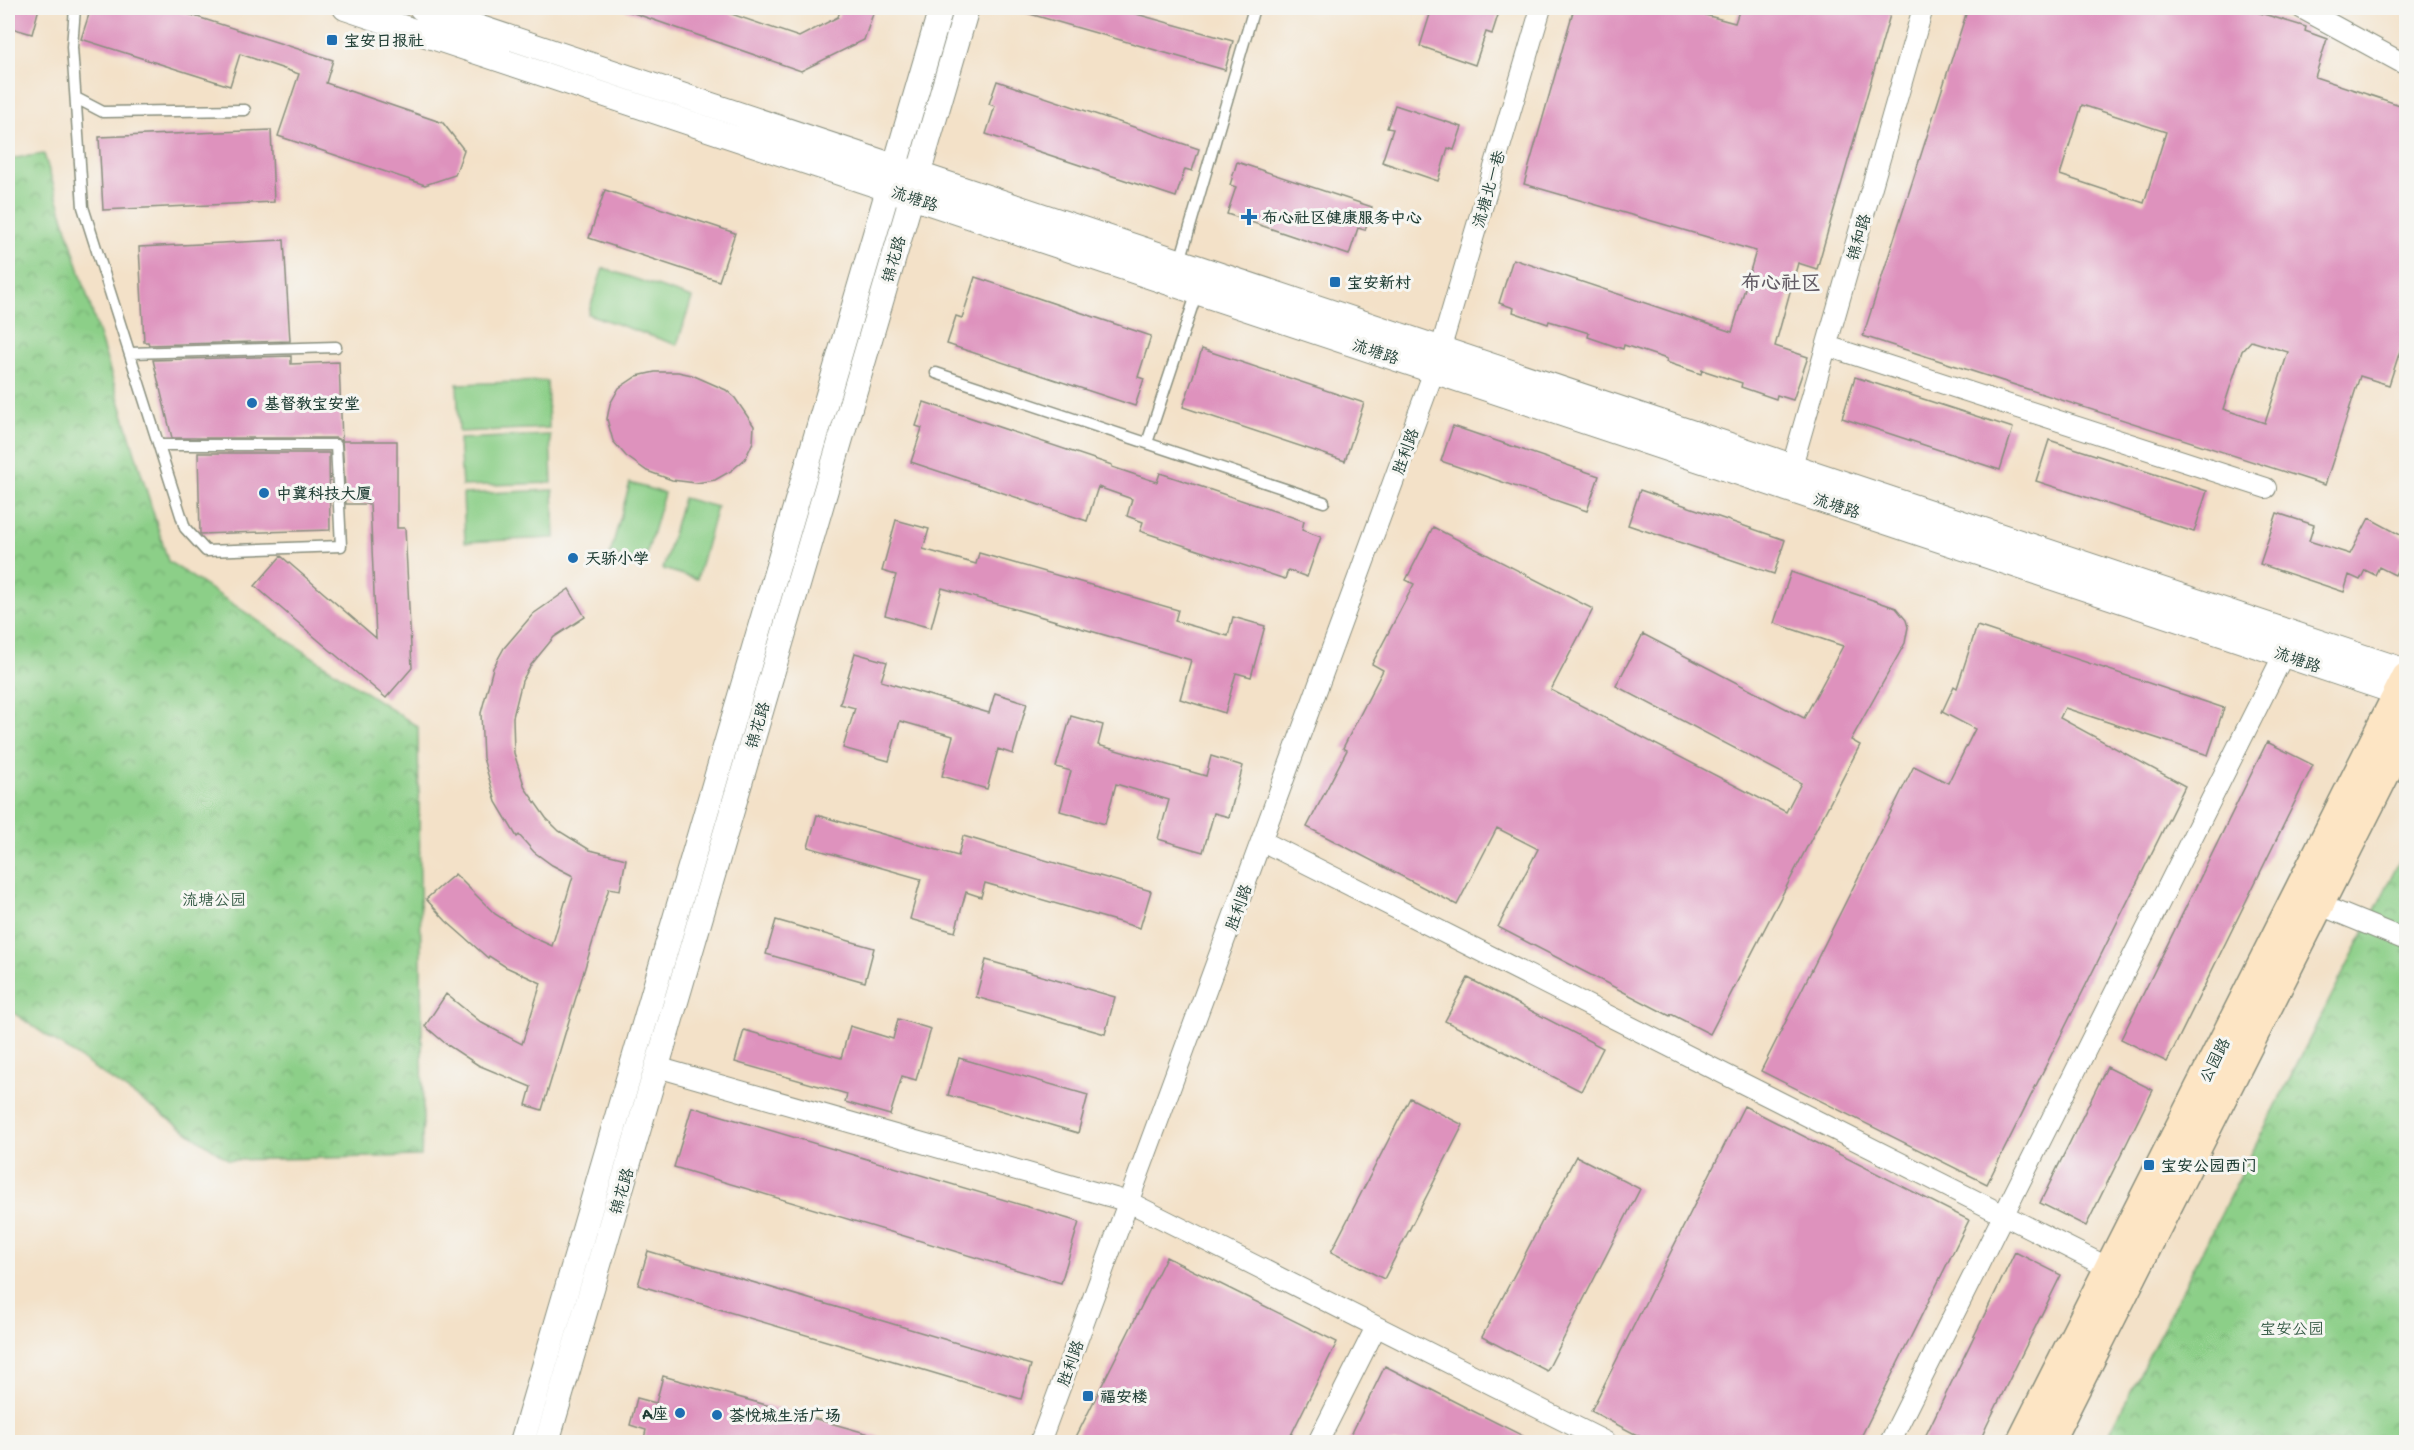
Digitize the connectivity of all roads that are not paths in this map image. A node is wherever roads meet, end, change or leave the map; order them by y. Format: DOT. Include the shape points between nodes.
graph roads {
  1 [pos="75,8"];
  2 [pos="345,8"];
  3 [pos="421,8"];
  4 [pos="941,8"];
  5 [pos="967,8"];
  6 [pos="1254,8"];
  7 [pos="1541,8"];
  8 [pos="1923,8"];
  9 [pos="2301,8"];
  10 [pos="2406,65"];
  11 [pos="76,98"];
  12 [pos="245,110"];
  13 [pos="891,177"];
  14 [pos="915,185"];
  15 [pos="1180,261"];
  16 [pos="1197,291"];
  17 [pos="1827,346"];
  18 [pos="336,347"];
  19 [pos="130,353"];
  20 [pos="1438,360"];
  21 [pos="936,373"];
  22 [pos="1147,443"];
  23 [pos="159,446"];
  24 [pos="1792,466"];
  25 [pos="2266,488"];
  26 [pos="1324,502"];
  27 [pos="2284,654"];
  28 [pos="2404,683"];
  29 [pos="2406,733"];
  30 [pos="1262,841"];
  31 [pos="2320,905"];
  32 [pos="2406,940"];
  33 [pos="657,1067"];
  34 [pos="1129,1202"];
  35 [pos="2004,1215"];
  36 [pos="2109,1268"];
  37 [pos="1376,1326"];
  38 [pos="522,1443"];
  39 [pos="547,1443"];
  40 [pos="1040,1443"];
  41 [pos="1318,1443"];
  42 [pos="1606,1443"];
  43 [pos="1890,1443"];
  44 [pos="2021,1443"];
  45 [pos="2049,1443"];
  1 -- 11 [label="lane" via="72,46"];
  2 -- 13 [label="street, 流塘路"];
  3 -- 13 [label="street, 流塘路"];
  4 -- 13 [label="street, 锦花路"];
  5 -- 14 [label="street, 锦花路"];
  6 -- 15 [label="lane"];
  7 -- 20 [label="street, 流塘北一巷"];
  8 -- 17 [label="street, 锦和路"];
  9 -- 10 [label="street"];
  11 -- 12 [label="lane" via="103,112"];
  11 -- 19 [label="lane" via="83,207"];
  13 -- 14 [label="street, 流塘路"];
  13 -- 38 [label="street, 锦花路"];
  14 -- 15 [label="street, 流塘路"];
  14 -- 16 [label="street, 流塘路"];
  14 -- 33 [label="street, 锦花路"];
  15 -- 20 [label="street, 流塘路"];
  16 -- 20 [label="street, 流塘路"];
  16 -- 22 [label="lane"];
  17 -- 24 [label="street, 锦和路"];
  17 -- 25 [label="street"];
  18 -- 19 [label="lane"];
  19 -- 23 [label="lane"];
  20 -- 24 [label="street, 流塘路"];
  20 -- 27 [label="street, 流塘路"];
  20 -- 30 [label="street, 胜利路"];
  21 -- 22 [label="lane"];
  22 -- 26 [label="lane"];
  23 -- 23 [label="lane" via="185,528 206,551 340,546 336,445"];
  24 -- 28 [label="street, 流塘路"];
  27 -- 28 [label="street, 流塘路"];
  27 -- 35 [label="street"];
  28 -- 36 [label="main road, 公园路"];
  29 -- 31 [label="main road, 公园路"];
  30 -- 34 [label="street, 胜利路"];
  30 -- 35 [label="street"];
  31 -- 32 [label="street"];
  31 -- 45 [label="main road, 公园路"];
  33 -- 34 [label="street"];
  33 -- 39 [label="street, 锦花路"];
  34 -- 37 [label="street"];
  34 -- 40 [label="street, 胜利路"];
  35 -- 36 [label="street"];
  35 -- 43 [label="street"];
  36 -- 44 [label="main road, 公园路"];
  37 -- 41 [label="street"];
  37 -- 42 [label="street"];
}
